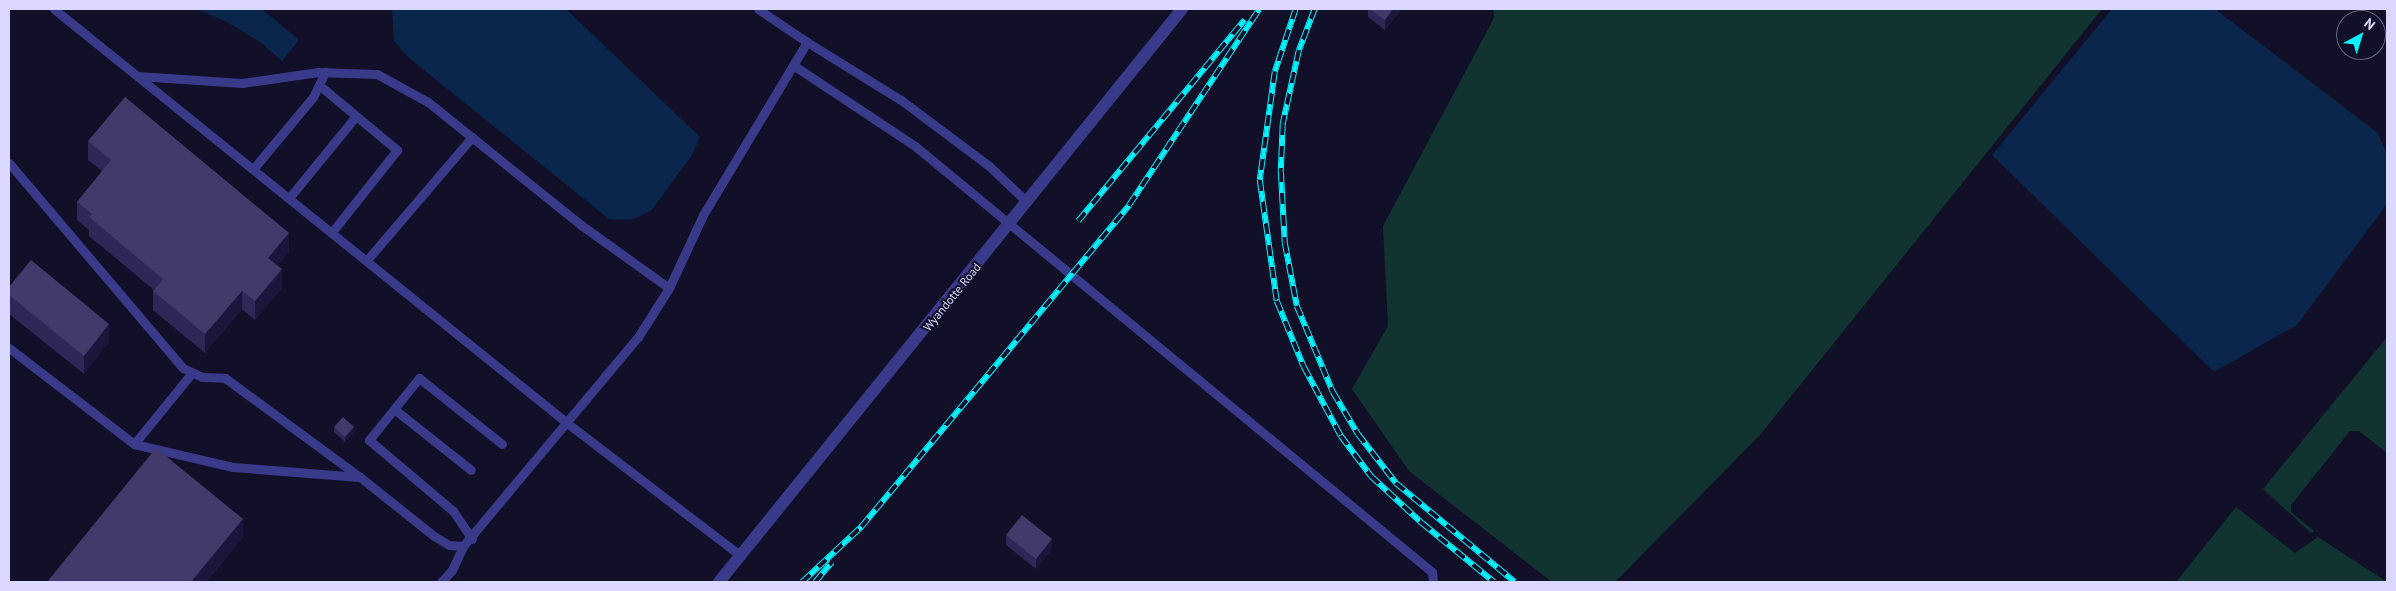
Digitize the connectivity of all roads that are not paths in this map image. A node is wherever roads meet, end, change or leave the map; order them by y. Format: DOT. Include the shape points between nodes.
graph roads {
  1 [pos="54,9"];
  2 [pos="758,9"];
  3 [pos="1182,9"];
  4 [pos="807,42"];
  5 [pos="793,65"];
  6 [pos="325,72"];
  7 [pos="138,76"];
  8 [pos="319,85"];
  9 [pos="356,116"];
  10 [pos="472,137"];
  11 [pos="9,162"];
  12 [pos="253,168"];
  13 [pos="289,198"];
  14 [pos="1027,202"];
  15 [pos="1009,225"];
  16 [pos="332,232"];
  17 [pos="367,260"];
  18 [pos="670,288"];
  19 [pos="9,348"];
  20 [pos="192,374"];
  21 [pos="394,409"];
  22 [pos="567,423"];
  23 [pos="134,444"];
  24 [pos="502,444"];
  25 [pos="470,470"];
  26 [pos="360,477"];
  27 [pos="472,539"];
  28 [pos="463,546"];
  29 [pos="740,556"];
  30 [pos="441,582"];
  31 [pos="719,582"];
  32 [pos="1432,582"];
  1 -- 7 [label="lane"];
  2 -- 4 [label="lane"];
  3 -- 14 [label="street, Wyandotte Road"];
  4 -- 5 [label="lane"];
  4 -- 14 [label="lane" via="901,100 988,166"];
  5 -- 15 [label="lane" via="915,146"];
  5 -- 18 [label="lane" via="703,216"];
  6 -- 7 [label="lane" via="242,83"];
  6 -- 8 [label="lane"];
  6 -- 10 [label="lane" via="377,74 428,102"];
  7 -- 12 [label="lane"];
  8 -- 9 [label="lane"];
  8 -- 12 [label="lane" via="313,97"];
  9 -- 13 [label="lane"];
  9 -- 16 [label="lane" via="397,150"];
  10 -- 17 [label="lane"];
  10 -- 18 [label="lane" via="581,225"];
  11 -- 20 [label="lane" via="183,368"];
  12 -- 13 [label="lane"];
  13 -- 16 [label="lane"];
  14 -- 15 [label="street, Wyandotte Road"];
  15 -- 29 [label="street, Wyandotte Road"];
  15 -- 32 [label="lane" via="1432,572"];
  16 -- 17 [label="lane"];
  17 -- 22 [label="lane"];
  18 -- 22 [label="lane" via="638,337"];
  19 -- 23 [label="lane"];
  20 -- 23 [label="lane"];
  20 -- 26 [label="lane" via="226,378"];
  21 -- 24 [label="lane" via="418,378"];
  21 -- 25 [label="lane"];
  21 -- 27 [label="lane" via="369,440 452,511"];
  22 -- 27 [label="lane"];
  22 -- 29 [label="lane"];
  23 -- 26 [label="lane" via="233,467"];
  26 -- 28 [label="lane" via="434,536 450,545"];
  27 -- 28 [label="lane"];
  28 -- 30 [label="lane" via="452,570"];
  29 -- 31 [label="street, Wyandotte Road"];
}
